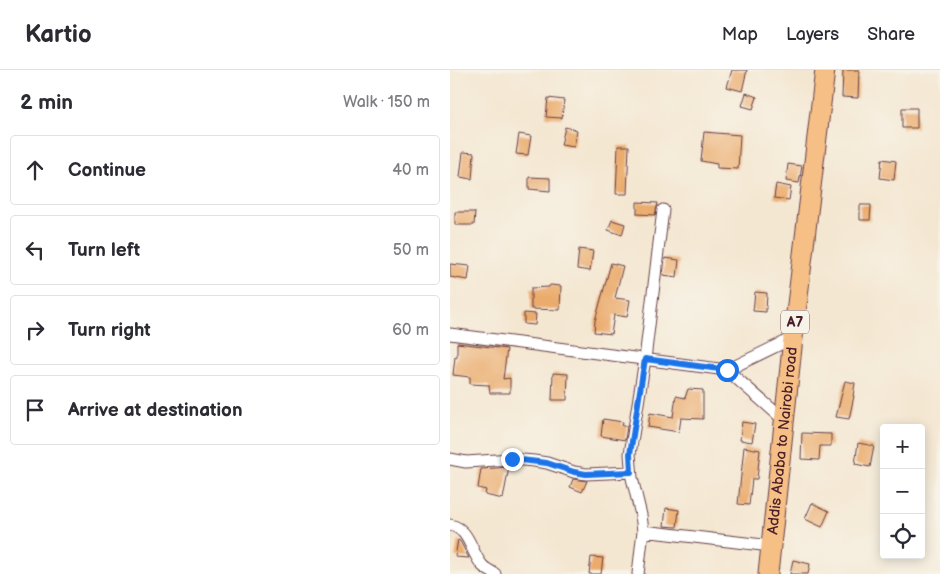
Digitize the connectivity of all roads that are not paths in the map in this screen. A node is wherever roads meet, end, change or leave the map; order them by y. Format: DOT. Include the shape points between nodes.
graph roads {
  1 [pos="825,70"];
  2 [pos="663,210"];
  3 [pos="450,334"];
  4 [pos="793,338"];
  5 [pos="645,359"];
  6 [pos="727,370"];
  7 [pos="784,420"];
  8 [pos="450,459"];
  9 [pos="631,472"];
  10 [pos="450,525"];
  11 [pos="643,530"];
  12 [pos="771,546"];
  13 [pos="495,574"];
  14 [pos="638,574"];
  15 [pos="768,574"];
  1 -- 4 [label="highway, Addis Ababa to Nairobi road / A7"];
  2 -- 5 [label="street"];
  3 -- 5 [label="street"];
  4 -- 6 [label="street"];
  4 -- 7 [label="highway, Addis Ababa to Nairobi road / A7"];
  5 -- 6 [label="street"];
  5 -- 9 [label="street" via="630,454"];
  6 -- 7 [label="street"];
  7 -- 12 [label="highway, Addis Ababa to Nairobi road / A7"];
  8 -- 9 [label="street" via="466,462 534,461 586,474"];
  9 -- 11 [label="street"];
  10 -- 13 [label="street" via="466,534 483,566"];
  11 -- 12 [label="street"];
  11 -- 14 [label="street"];
  12 -- 15 [label="highway, Addis Ababa to Nairobi road / A7"];
}
